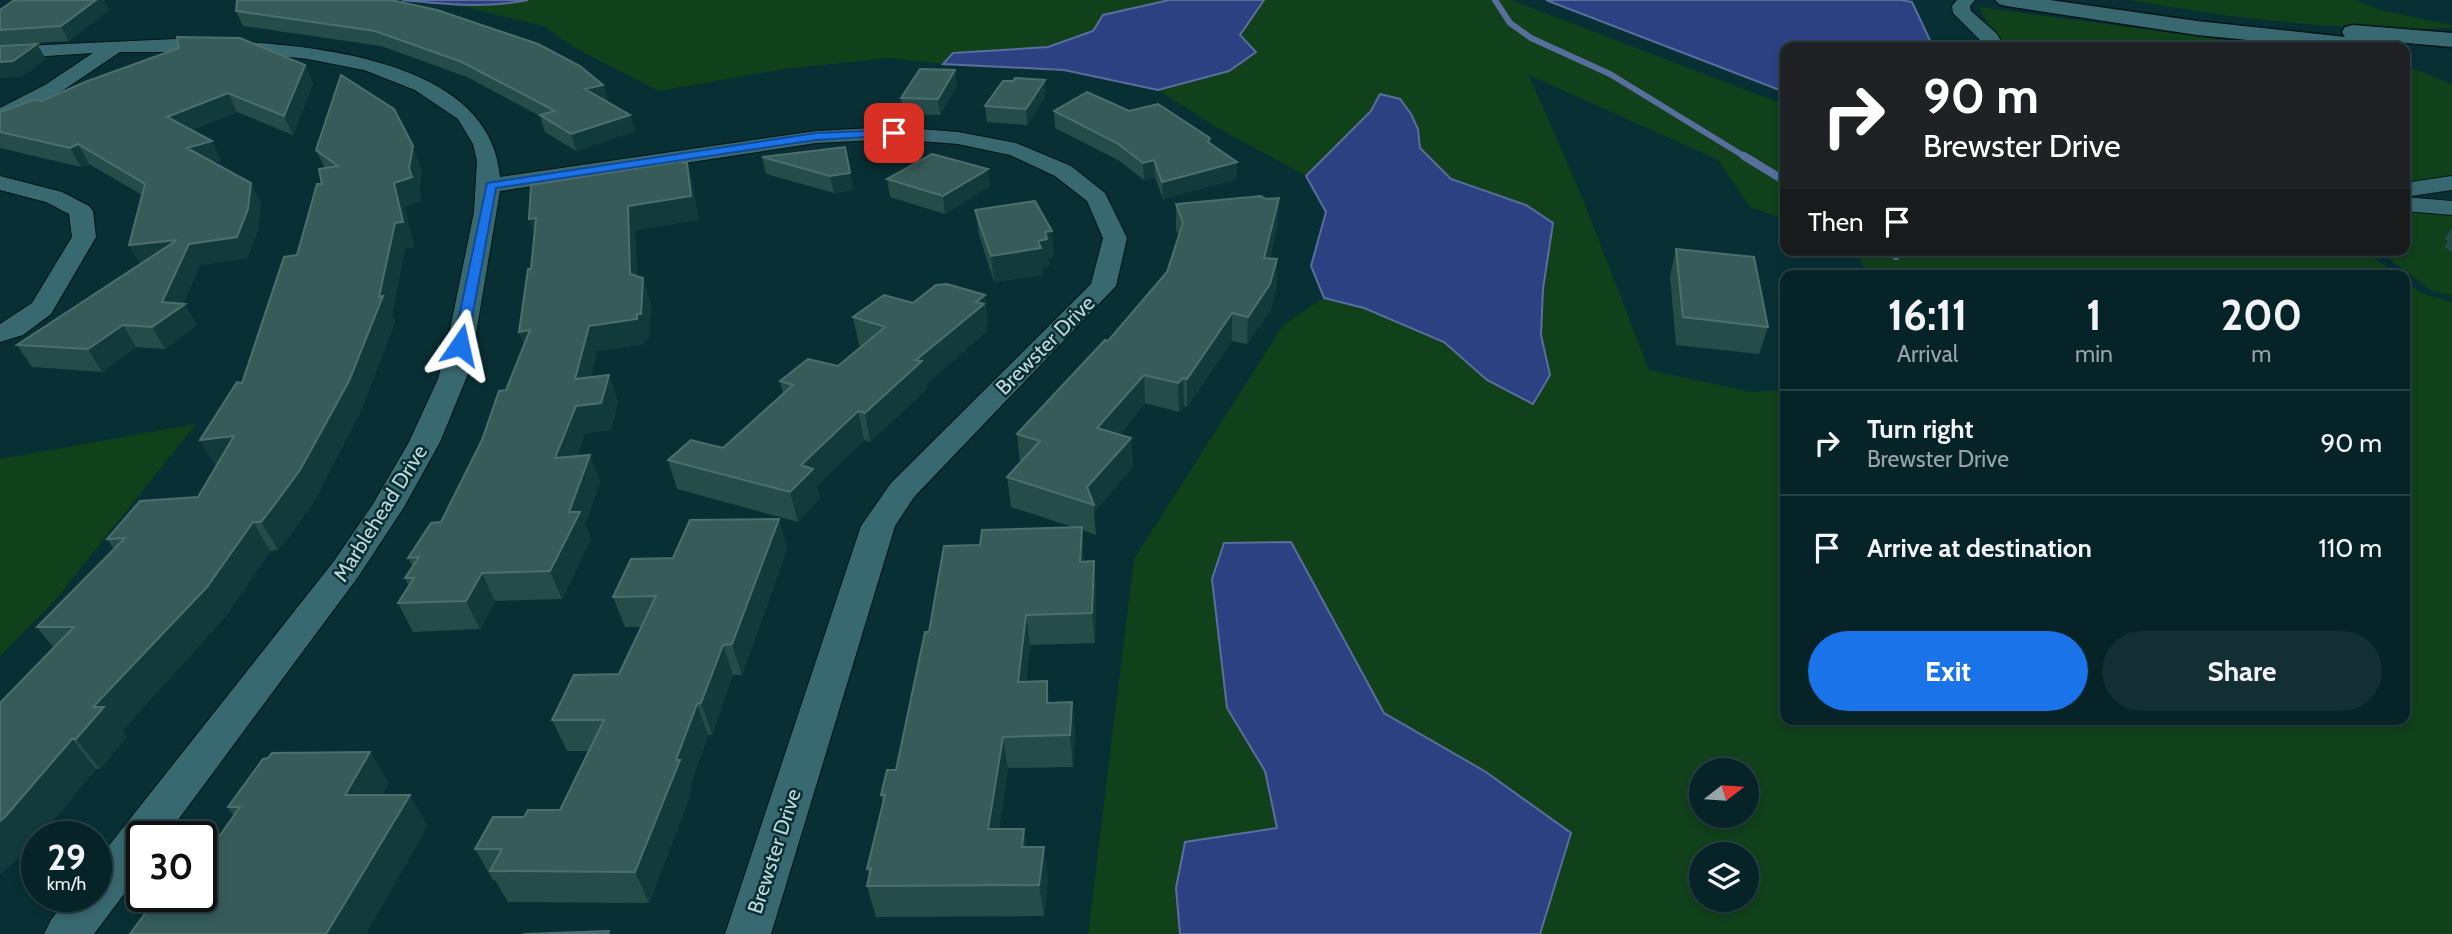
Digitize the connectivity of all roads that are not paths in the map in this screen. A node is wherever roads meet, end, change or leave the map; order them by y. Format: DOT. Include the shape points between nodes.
graph roads {
  1 [pos="1966,0"];
  2 [pos="2006,0"];
  3 [pos="2083,0"];
  4 [pos="2195,22"];
  5 [pos="2452,40"];
  6 [pos="1992,42"];
  7 [pos="2342,42"];
  8 [pos="117,45"];
  9 [pos="2410,50"];
  10 [pos="0,53"];
  11 [pos="2452,53"];
  12 [pos="0,116"];
  13 [pos="0,183"];
  14 [pos="2452,183"];
  15 [pos="491,185"];
  16 [pos="2410,189"];
  17 [pos="2410,204"];
  18 [pos="2452,208"];
  19 [pos="0,334"];
  20 [pos="112,875"];
  21 [pos="84,912"];
  22 [pos="67,934"];
  23 [pos="748,934"];
  1 -- 6 [label="street" via="1962,13"];
  2 -- 4 [label="street"];
  3 -- 4 [label="street"];
  4 -- 5 [label="street"];
  4 -- 7 [label="street"];
  8 -- 10 [label="street, Marblehead Drive"];
  8 -- 12 [label="street" via="52,89"];
  8 -- 15 [label="street, Marblehead Drive" via="271,49 390,72 436,93 467,117 486,148"];
  9 -- 11 [label="street"];
  13 -- 19 [label="street" via="54,197 81,211 84,237 42,308"];
  14 -- 16 [label="street"];
  15 -- 20 [label="street, Marblehead Drive" via="455,371 421,452 347,569"];
  15 -- 23 [label="street, Brewster Drive" via="816,136 894,133 958,138 1016,150 1063,170 1097,198 1115,239 1103,286 902,490 878,526"];
  17 -- 18 [label="street"];
  21 -- 22 [label="street, Marblehead Drive"];
}
